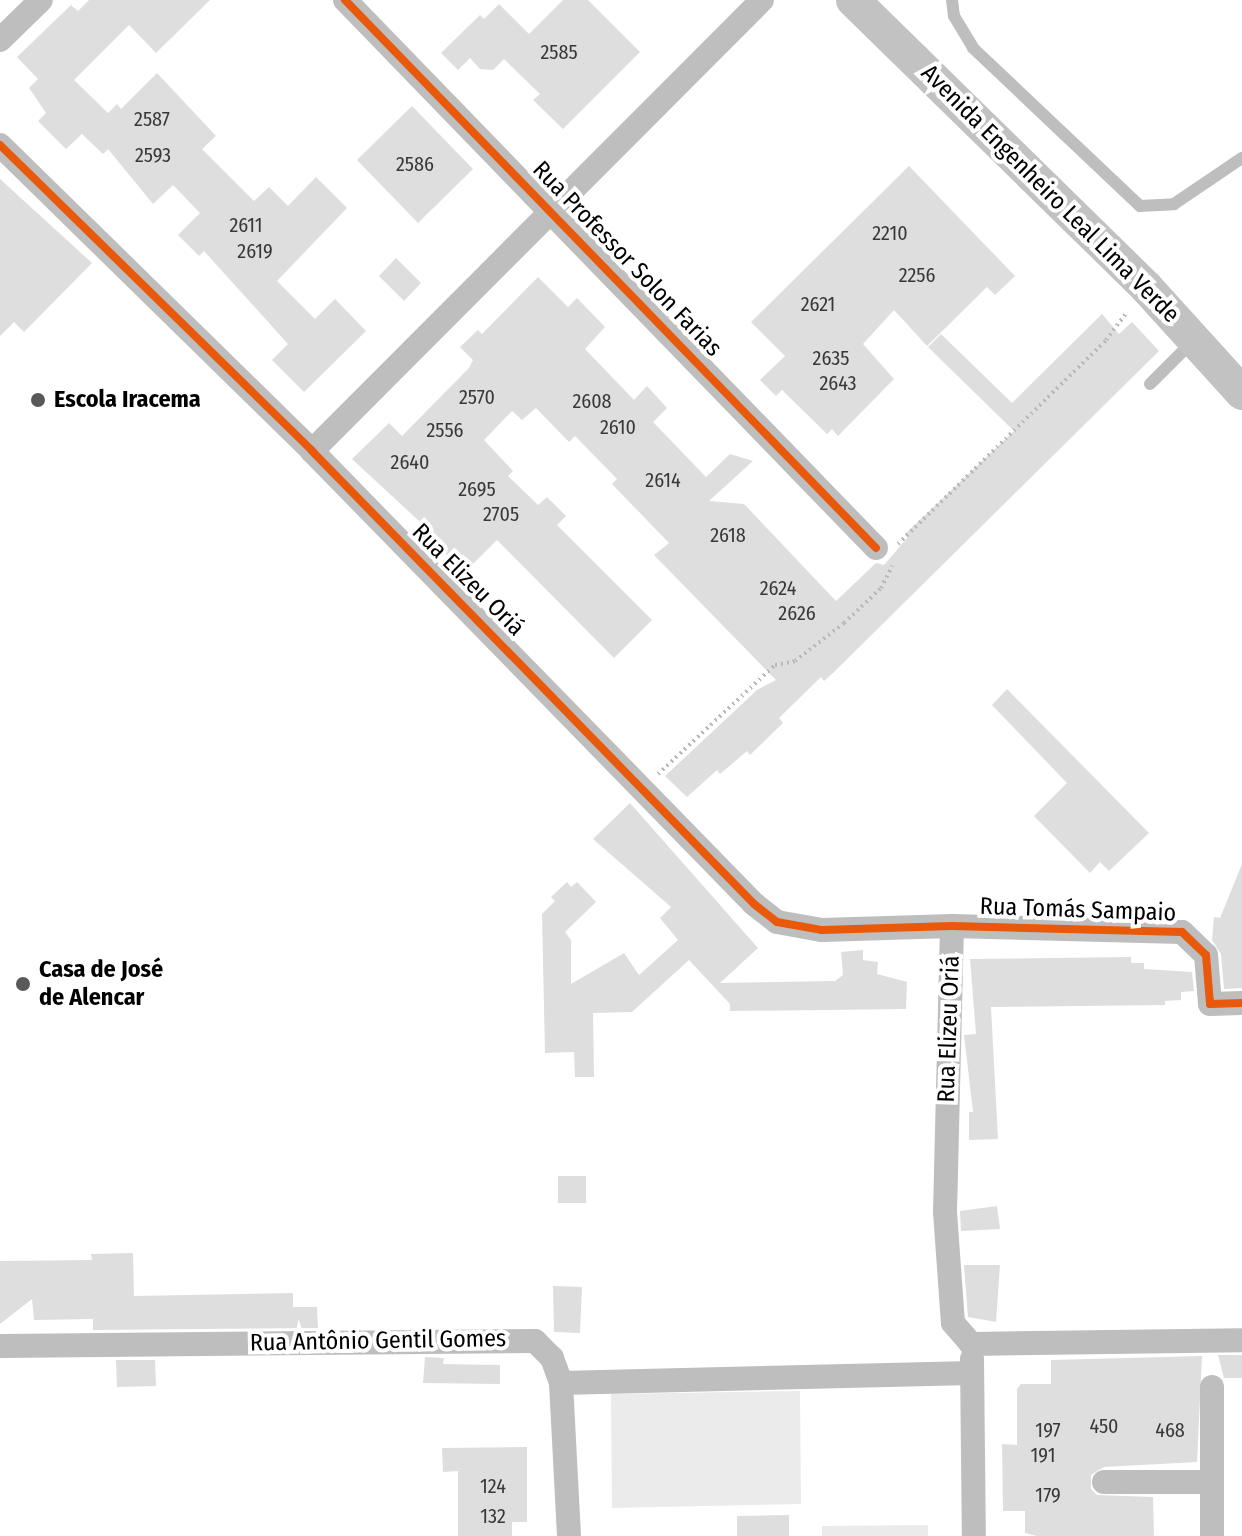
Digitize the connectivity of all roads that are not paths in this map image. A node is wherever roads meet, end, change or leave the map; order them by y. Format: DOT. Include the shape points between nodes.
graph roads {
  1 [pos="41,0"];
  2 [pos="345,0"];
  3 [pos="762,0"];
  4 [pos="853,0"];
  5 [pos="952,0"];
  6 [pos="0,40"];
  7 [pos="0,145"];
  8 [pos="1242,158"];
  9 [pos="556,212"];
  10 [pos="1194,340"];
  11 [pos="1150,384"];
  12 [pos="1242,393"];
  13 [pos="312,451"];
  14 [pos="876,548"];
  15 [pos="952,926"];
  16 [pos="1242,1003"];
  17 [pos="1242,1340"];
  18 [pos="971,1344"];
  19 [pos="0,1346"];
  20 [pos="972,1373"];
  21 [pos="561,1383"];
  22 [pos="1212,1387"];
  23 [pos="1104,1482"];
  24 [pos="1212,1482"];
  25 [pos="569,1536"];
  26 [pos="974,1536"];
  27 [pos="1212,1536"];
  1 -- 6 [label="street"];
  2 -- 9 [label="street, Rua Professor Solon Farias"];
  3 -- 9 [label="street"];
  4 -- 10 [label="street, Avenida Engenheiro Leal Lima Verde"];
  5 -- 8 [label="lane" via="954,16 973,48 1140,206 1174,204"];
  7 -- 13 [label="street, Rua Elizeu Oriá"];
  9 -- 13 [label="street"];
  9 -- 14 [label="street, Rua Professor Solon Farias"];
  10 -- 11 [label="lane"];
  10 -- 12 [label="street, Avenida Engenheiro Leal Lima Verde"];
  13 -- 15 [label="street, Rua Elizeu Oriá" via="777,922 822,930"];
  15 -- 16 [label="street, Rua Tomás Sampaio" via="1182,932 1206,955 1210,1004"];
  15 -- 18 [label="street, Rua Elizeu Oriá" via="945,1212 953,1323"];
  17 -- 18 [label="street"];
  18 -- 20 [label="street, Rua Elizeu Oriá"];
  19 -- 21 [label="street, Rua Antônio Gentil Gomes" via="505,1338 535,1341 552,1358"];
  20 -- 21 [label="street"];
  20 -- 26 [label="street, Rua Elizeu Oriá"];
  21 -- 25 [label="street"];
  22 -- 24 [label="street"];
  23 -- 24 [label="street"];
  24 -- 27 [label="street"];
}
